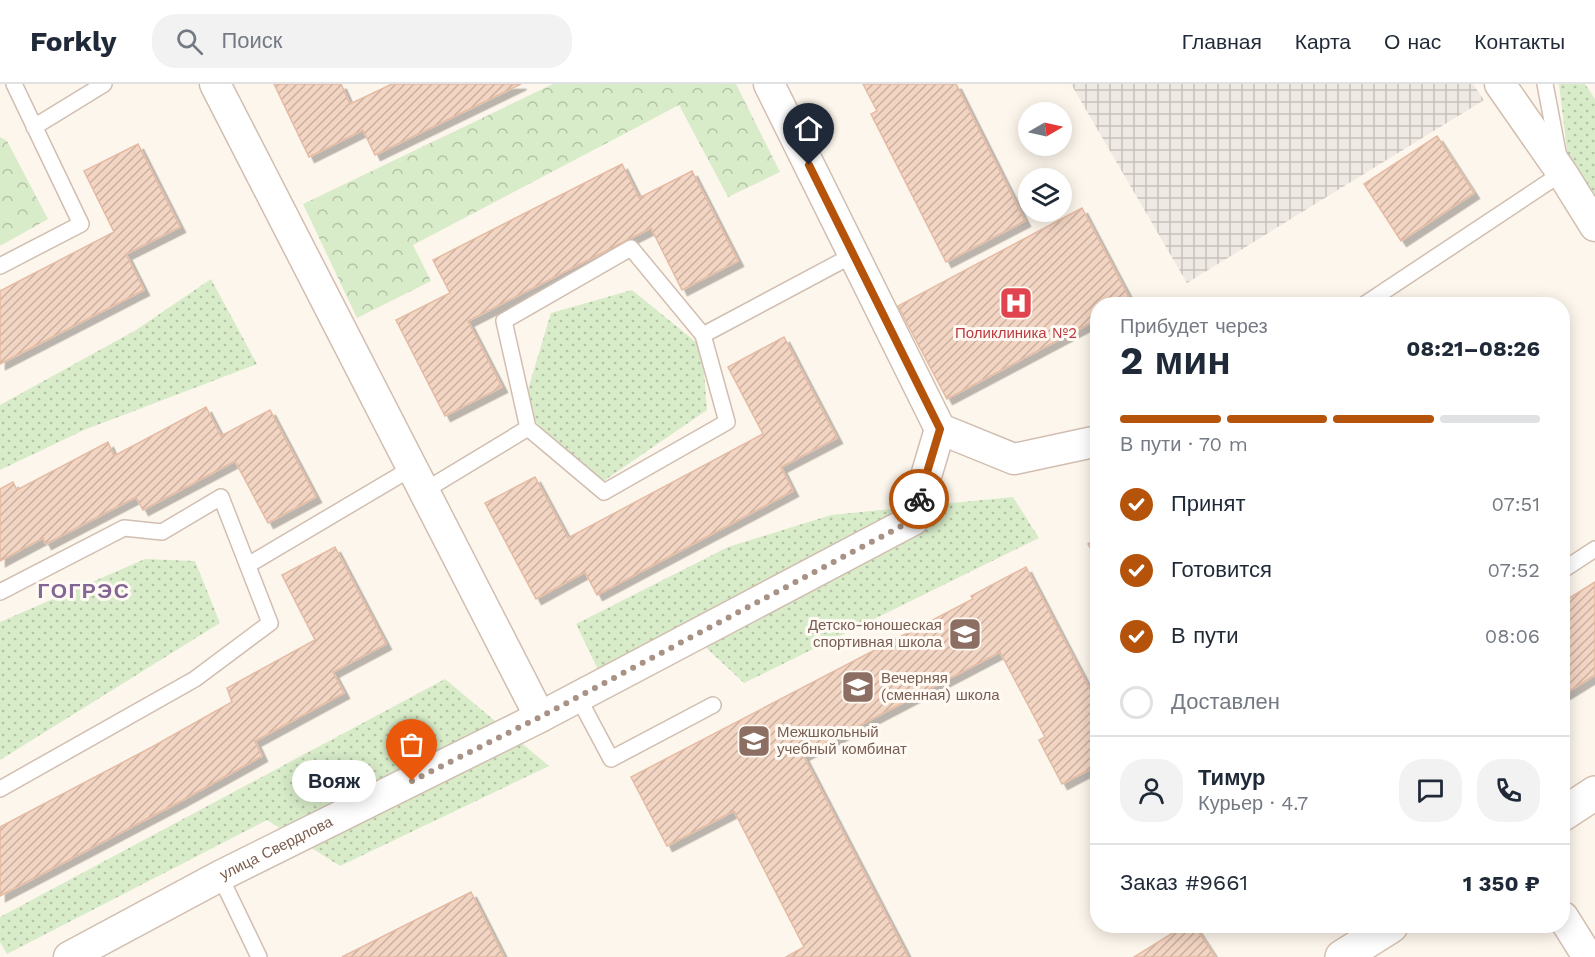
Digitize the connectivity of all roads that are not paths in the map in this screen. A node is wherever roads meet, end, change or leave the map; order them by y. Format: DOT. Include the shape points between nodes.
graph roads {
  1 [pos="14,84"];
  2 [pos="104,84"];
  3 [pos="215,84"];
  4 [pos="769,84"];
  5 [pos="1500,84"];
  6 [pos="1545,84"];
  7 [pos="34,127"];
  8 [pos="1562,173"];
  9 [pos="1595,226"];
  10 [pos="853,255"];
  11 [pos="0,266"];
  12 [pos="1376,297"];
  13 [pos="703,335"];
  14 [pos="528,428"];
  15 [pos="940,429"];
  16 [pos="1090,443"];
  17 [pos="418,479"];
  18 [pos="1595,549"];
  19 [pos="248,565"];
  20 [pos="1570,565"];
  21 [pos="0,591"];
  22 [pos="578,697"];
  23 [pos="713,705"];
  24 [pos="540,717"];
  25 [pos="0,789"];
  26 [pos="1595,793"];
  27 [pos="1570,809"];
  28 [pos="220,876"];
  29 [pos="1570,927"];
  30 [pos="1380,933"];
  31 [pos="69,957"];
  32 [pos="259,957"];
  33 [pos="1342,957"];
  34 [pos="1588,957"];
  1 -- 7 [label="lane"];
  2 -- 7 [label="lane"];
  3 -- 17 [label="street"];
  4 -- 10 [label="street"];
  5 -- 8 [label="street"];
  6 -- 8 [label="lane"];
  7 -- 11 [label="lane" via="81,224"];
  8 -- 9 [label="street"];
  8 -- 12 [label="lane"];
  10 -- 13 [label="lane"];
  10 -- 15 [label="street"];
  13 -- 14 [label="lane" via="727,422 604,492"];
  13 -- 14 [label="lane" via="630,248 504,321"];
  14 -- 17 [label="lane"];
  15 -- 16 [label="street" via="1014,459"];
  15 -- 22 [label="street, улица Свердлова" via="913,520"];
  17 -- 19 [label="lane"];
  17 -- 24 [label="street"];
  18 -- 20 [label="lane"];
  19 -- 21 [label="lane" via="221,496 162,532 124,528"];
  19 -- 25 [label="lane" via="270,623 195,679"];
  22 -- 23 [label="lane" via="611,759"];
  22 -- 24 [label="street, улица Свердлова"];
  24 -- 28 [label="street, улица Свердлова"];
  26 -- 27 [label="main road"];
  28 -- 31 [label="street, улица Свердлова"];
  28 -- 32 [label="lane"];
  29 -- 34 [label="street"];
  30 -- 33 [label="main road"];
}
